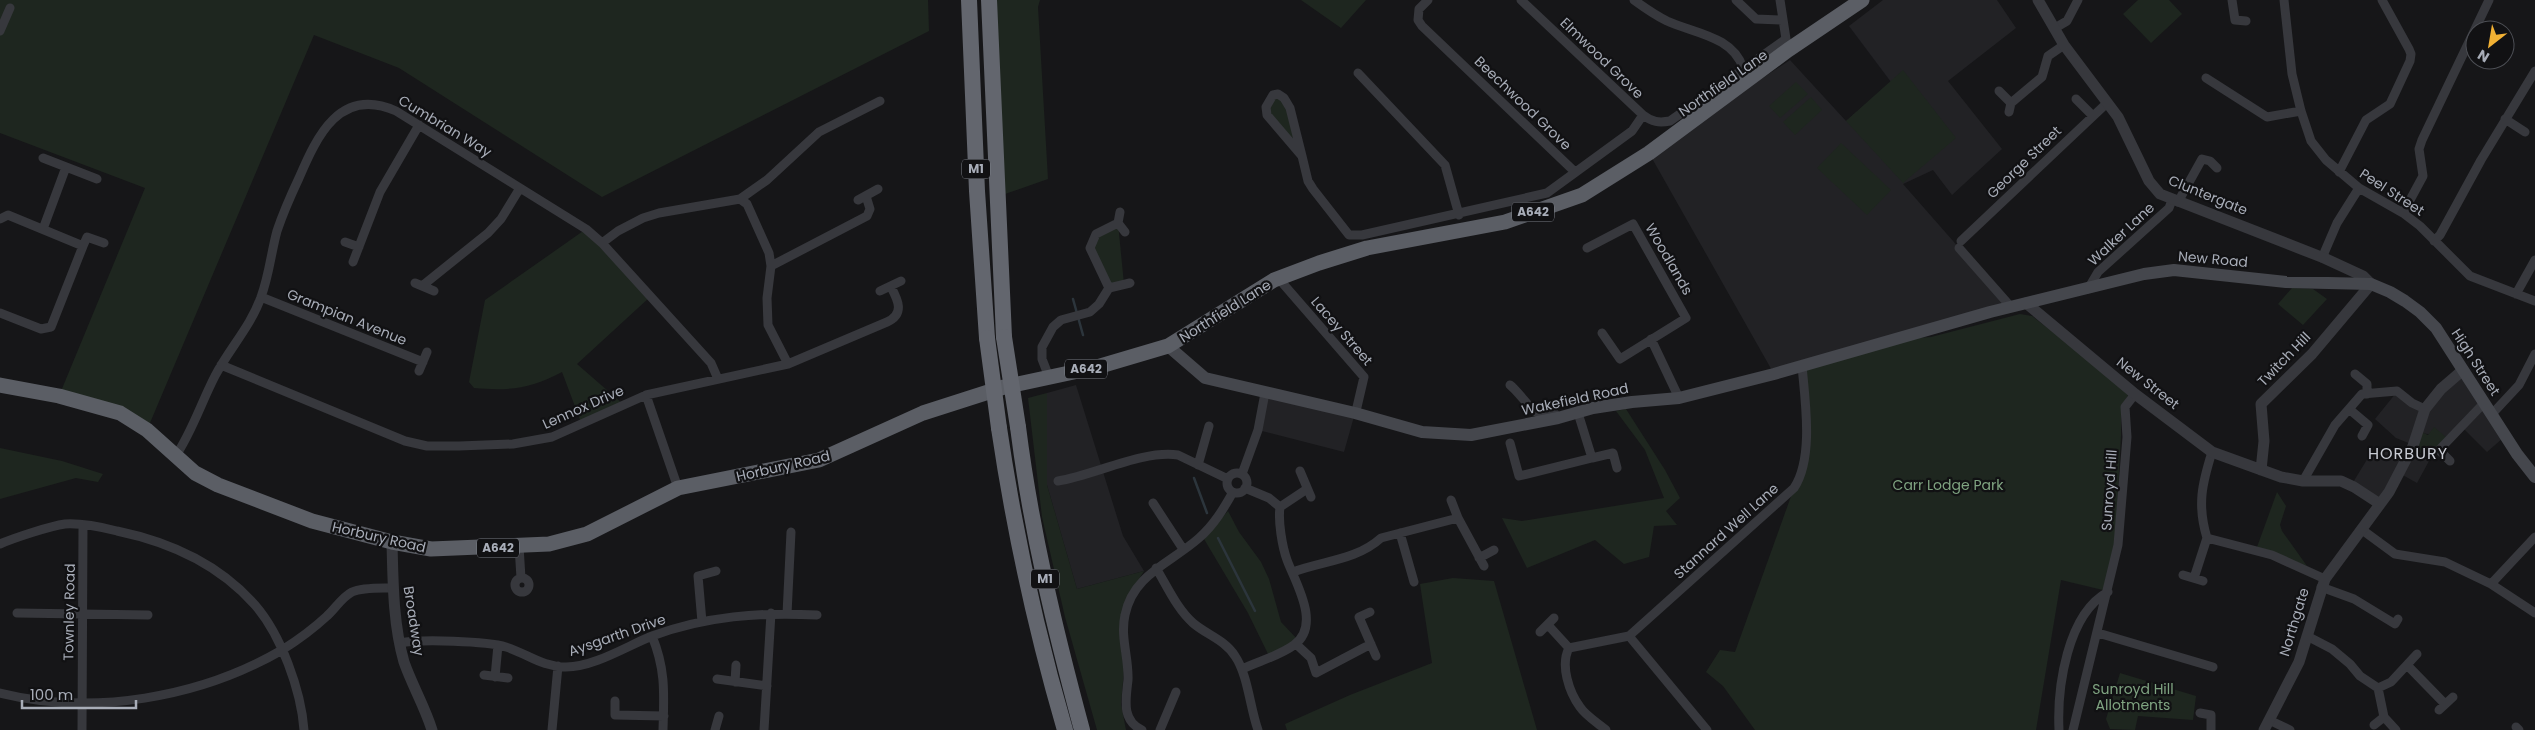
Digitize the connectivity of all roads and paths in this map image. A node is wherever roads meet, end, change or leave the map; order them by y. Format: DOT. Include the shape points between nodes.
graph roads {
  1 [pos="969,0"];
  2 [pos="990,0"];
  3 [pos="1428,0"];
  4 [pos="1522,0"];
  5 [pos="1634,0"];
  6 [pos="1736,0"];
  7 [pos="1780,0"];
  8 [pos="1862,0"];
  9 [pos="2038,0"];
  10 [pos="2078,0"];
  11 [pos="2232,0"];
  12 [pos="2284,0"];
  13 [pos="2382,0"];
  14 [pos="2488,0"];
  15 [pos="10,8"];
  16 [pos="1782,20"];
  17 [pos="2246,21"];
  18 [pos="2055,28"];
  19 [pos="0,31"];
  20 [pos="1787,44"];
  21 [pos="2064,45"];
  22 [pos="1743,68"];
  23 [pos="2533,69"];
  24 [pos="1358,73"];
  25 [pos="2206,78"];
  26 [pos="1999,91"];
  27 [pos="2254,97"];
  28 [pos="2076,99"];
  29 [pos="2107,103"];
  30 [pos="877,106"];
  31 [pos="2249,106"];
  32 [pos="2301,111"];
  33 [pos="1642,115"];
  34 [pos="2093,116"];
  35 [pos="2505,119"];
  36 [pos="419,125"];
  37 [pos="2525,132"];
  38 [pos="1302,156"];
  39 [pos="43,158"];
  40 [pos="66,167"];
  41 [pos="2218,168"];
  42 [pos="1575,172"];
  43 [pos="2339,172"];
  44 [pos="97,179"];
  45 [pos="520,188"];
  46 [pos="2359,188"];
  47 [pos="878,189"];
  48 [pos="740,199"];
  49 [pos="2175,201"];
  50 [pos="1120,212"];
  51 [pos="2403,212"];
  52 [pos="1459,215"];
  53 [pos="0,219"];
  54 [pos="1118,223"];
  55 [pos="1443,225"];
  56 [pos="43,229"];
  57 [pos="1125,232"];
  58 [pos="2434,241"];
  59 [pos="345,242"];
  60 [pos="104,243"];
  61 [pos="602,243"];
  62 [pos="83,246"];
  63 [pos="359,247"];
  64 [pos="1587,248"];
  65 [pos="2322,258"];
  66 [pos="2535,260"];
  67 [pos="353,262"];
  68 [pos="771,266"];
  69 [pos="1279,279"];
  70 [pos="901,281"];
  71 [pos="1130,283"];
  72 [pos="2371,284"];
  73 [pos="891,287"];
  74 [pos="1109,288"];
  75 [pos="2088,289"];
  76 [pos="434,291"];
  77 [pos="880,291"];
  78 [pos="2516,294"];
  79 [pos="261,297"];
  80 [pos="2535,301"];
  81 [pos="2026,303"];
  82 [pos="2011,307"];
  83 [pos="0,313"];
  84 [pos="1607,337"];
  85 [pos="1651,339"];
  86 [pos="1168,346"];
  87 [pos="427,352"];
  88 [pos="2535,354"];
  89 [pos="424,362"];
  90 [pos="788,364"];
  91 [pos="221,365"];
  92 [pos="1802,366"];
  93 [pos="2463,370"];
  94 [pos="419,371"];
  95 [pos="2355,374"];
  96 [pos="1049,377"];
  97 [pos="718,378"];
  98 [pos="1510,384"];
  99 [pos="0,385"];
  100 [pos="1004,387"];
  101 [pos="1265,393"];
  102 [pos="2135,394"];
  103 [pos="2366,394"];
  104 [pos="646,395"];
  105 [pos="1679,398"];
  106 [pos="1357,407"];
  107 [pos="2480,407"];
  108 [pos="2349,409"];
  109 [pos="2425,409"];
  110 [pos="1578,413"];
  111 [pos="2492,414"];
  112 [pos="1558,418"];
  113 [pos="1208,426"];
  114 [pos="2362,436"];
  115 [pos="1510,443"];
  116 [pos="2212,452"];
  117 [pos="175,457"];
  118 [pos="1592,458"];
  119 [pos="2450,461"];
  120 [pos="1198,465"];
  121 [pos="1617,468"];
  122 [pos="1300,470"];
  123 [pos="2261,470"];
  124 [pos="1242,474"];
  125 [pos="2535,477"];
  126 [pos="1228,479"];
  127 [pos="1058,481"];
  128 [pos="2303,481"];
  129 [pos="678,488"];
  130 [pos="1245,488"];
  131 [pos="1307,488"];
  132 [pos="1233,492"];
  133 [pos="1311,497"];
  134 [pos="1451,500"];
  135 [pos="1153,503"];
  136 [pos="2380,504"];
  137 [pos="1280,507"];
  138 [pos="1458,518"];
  139 [pos="83,525"];
  140 [pos="2360,529"];
  141 [pos="791,532"];
  142 [pos="1400,533"];
  143 [pos="2535,537"];
  144 [pos="2207,538"];
  145 [pos="392,542"];
  146 [pos="780,543"];
  147 [pos="790,543"];
  148 [pos="0,544"];
  149 [pos="519,546"];
  150 [pos="1184,549"];
  151 [pos="1494,550"];
  152 [pos="1156,568"];
  153 [pos="716,571"];
  154 [pos="1293,572"];
  155 [pos="2183,575"];
  156 [pos="521,578"];
  157 [pos="1414,582"];
  158 [pos="2323,583"];
  159 [pos="2491,584"];
  160 [pos="393,588"];
  161 [pos="2108,592"];
  162 [pos="1370,612"];
  163 [pos="17,613"];
  164 [pos="770,613"];
  165 [pos="2535,613"];
  166 [pos="84,614"];
  167 [pos="787,614"];
  168 [pos="148,615"];
  169 [pos="817,615"];
  170 [pos="1554,618"];
  171 [pos="2398,619"];
  172 [pos="702,622"];
  173 [pos="1548,626"];
  174 [pos="1540,632"];
  175 [pos="2098,632"];
  176 [pos="652,636"];
  177 [pos="1629,636"];
  178 [pos="2307,636"];
  179 [pos="400,643"];
  180 [pos="1296,644"];
  181 [pos="1371,644"];
  182 [pos="498,645"];
  183 [pos="1568,648"];
  184 [pos="281,650"];
  185 [pos="2418,654"];
  186 [pos="1376,656"];
  187 [pos="736,665"];
  188 [pos="2407,665"];
  189 [pos="558,666"];
  190 [pos="2213,667"];
  191 [pos="1242,669"];
  192 [pos="484,675"];
  193 [pos="496,676"];
  194 [pos="508,678"];
  195 [pos="717,679"];
  196 [pos="735,682"];
  197 [pos="767,686"];
  198 [pos="2378,688"];
  199 [pos="0,692"];
  200 [pos="1176,692"];
  201 [pos="2453,697"];
  202 [pos="615,701"];
  203 [pos="82,702"];
  204 [pos="2200,713"];
  205 [pos="664,716"];
  206 [pos="719,716"];
  207 [pos="2384,717"];
  208 [pos="2267,725"];
  209 [pos="2374,725"];
  210 [pos="82,730"];
  211 [pos="304,730"];
  212 [pos="432,730"];
  213 [pos="552,730"];
  214 [pos="663,730"];
  215 [pos="715,730"];
  216 [pos="764,730"];
  217 [pos="1065,730"];
  218 [pos="1082,730"];
  219 [pos="1142,730"];
  220 [pos="1160,730"];
  221 [pos="1258,730"];
  222 [pos="1606,730"];
  223 [pos="1707,730"];
  224 [pos="2059,730"];
  225 [pos="2072,730"];
  226 [pos="2211,730"];
  227 [pos="2290,730"];
  228 [pos="2396,730"];
  1 -- 217 [label="highway, M1, bridge" via="987,338 1008,493 1049,676"];
  2 -- 218 [label="highway, M1, bridge" via="1004,337 1029,504 1065,669"];
  3 -- 42 [label="street, Beechwood Grove" via="1419,9 1418,20"];
  4 -- 33 [label="street, Elmwood Grove"];
  5 -- 22 [label="street" via="1667,21 1724,43 1740,59"];
  6 -- 16 [label="street" via="1756,19"];
  7 -- 16 [label="street"];
  8 -- 20 [label="highway, Northfield Lane / A642"];
  9 -- 18 [label="street, Cluntergate"];
  10 -- 18 [label="street" via="2068,20"];
  11 -- 17 [label="street" via="2235,20"];
  12 -- 32 [label="street, Peel Street" via="2292,74"];
  13 -- 43 [label="street" via="2409,49 2410,61 2390,104 2366,120"];
  14 -- 51 [label="street" via="2422,140 2423,176"];
  15 -- 19 [label="street"];
  16 -- 20 [label="street"];
  18 -- 21 [label="street, Cluntergate"];
  20 -- 22 [label="street, Northfield Lane"];
  20 -- 55 [label="highway, Northfield Lane / A642" via="1649,153 1582,194 1505,222"];
  21 -- 26 [label="street" via="2048,56 2042,77 2010,107"];
  21 -- 29 [label="street, Cluntergate"];
  22 -- 33 [label="street, Northfield Lane" via="1670,121 1650,121"];
  23 -- 35 [label="street"];
  24 -- 52 [label="street" via="1445,165"];
  25 -- 31 [label="street"];
  27 -- 31 [label="street"];
  28 -- 34 [label="street"];
  29 -- 34 [label="street, George Street"];
  29 -- 49 [label="street, Cluntergate" via="2127,132 2149,181 2160,194"];
  30 -- 48 [label="street" via="819,132 768,180"];
  31 -- 32 [label="street" via="2268,117"];
  32 -- 43 [label="street, Peel Street" via="2311,141"];
  33 -- 42 [label="street, Northfield Lane" via="1632,131"];
  34 -- 82 [label="street, George Street" via="1960,244"];
  35 -- 37 [label="street"];
  35 -- 58 [label="street"];
  36 -- 45 [label="street, Cumbrian Way"];
  36 -- 63 [label="street" via="386,180"];
  36 -- 79 [label="street, Cumbrian Way" via="396,111 375,105 352,107 331,120 309,154 278,230"];
  38 -- 38 [label="street" via="1267,115 1266,107 1273,95 1278,94 1288,103"];
  38 -- 55 [label="street, Northfield Lane" via="1308,181 1349,235"];
  39 -- 40 [label="street"];
  40 -- 44 [label="street"];
  40 -- 56 [label="street"];
  41 -- 49 [label="street, Walker Lane" via="2202,155"];
  42 -- 52 [label="street, Northfield Lane" via="1547,193"];
  43 -- 46 [label="street, Peel Street"];
  45 -- 61 [label="street, Cumbrian Way" via="568,217"];
  45 -- 76 [label="street" via="488,233 418,284"];
  46 -- 51 [label="street, Peel Street"];
  46 -- 65 [label="street" via="2337,223"];
  47 -- 68 [label="street" via="862,198 870,209 867,216"];
  48 -- 61 [label="street" via="659,213 632,223"];
  48 -- 68 [label="street" via="747,204 761,230"];
  49 -- 65 [label="street, Cluntergate"];
  49 -- 75 [label="street, Walker Lane" via="2098,272"];
  50 -- 54 [label="street"];
  51 -- 58 [label="street, Peel Street"];
  52 -- 55 [label="street, Northfield Lane"];
  53 -- 56 [label="street" via="8,215"];
  54 -- 57 [label="street"];
  54 -- 74 [label="street" via="1096,234 1090,248"];
  55 -- 69 [label="highway, Northfield Lane / A642"];
  56 -- 62 [label="street"];
  58 -- 78 [label="street, Peel Street" via="2470,276"];
  59 -- 63 [label="street"];
  60 -- 62 [label="street" via="87,236"];
  61 -- 97 [label="street, Cumbrian Way" via="711,363"];
  62 -- 83 [label="street" via="51,326 41,329"];
  63 -- 67 [label="street"];
  64 -- 85 [label="street, Woodlands" via="1633,224 1686,318"];
  65 -- 72 [label="street, Cluntergate" via="2363,276"];
  66 -- 78 [label="street"];
  68 -- 90 [label="street" via="768,324"];
  69 -- 86 [label="highway, Northfield Lane / A642"];
  69 -- 106 [label="street, Lacey Street" via="1364,378"];
  70 -- 73 [label="street"];
  71 -- 74 [label="street"];
  72 -- 75 [label="main road, New Road" via="2286,282 2174,270 2144,274"];
  72 -- 93 [label="main road, High Street" via="2420,312 2436,328"];
  72 -- 123 [label="street, Twitch Hill" via="2312,354 2261,404 2264,441"];
  73 -- 77 [label="street"];
  73 -- 90 [label="street, Lennox Drive" via="899,304 893,320"];
  74 -- 96 [label="street" via="1090,312 1072,316 1053,327 1042,347 1042,359"];
  75 -- 81 [label="main road, New Road"];
  78 -- 80 [label="street, Peel Street"];
  79 -- 89 [label="street, Grampian Avenue"];
  79 -- 91 [label="street, Cumbrian Way"];
  81 -- 82 [label="main road, Wakefield Road"];
  81 -- 102 [label="street, New Street"];
  82 -- 92 [label="main road, Wakefield Road"];
  84 -- 85 [label="street, Woodlands" via="1620,359"];
  85 -- 105 [label="street"];
  86 -- 96 [label="highway, Northfield Lane / A642"];
  86 -- 101 [label="main road, Wakefield Road" via="1205,378"];
  87 -- 89 [label="street"];
  88 -- 111 [label="street" via="2519,385"];
  89 -- 94 [label="street"];
  90 -- 97 [label="street, Lennox Drive"];
  91 -- 104 [label="street, Lennox Drive" via="385,434 427,446 512,444 552,438"];
  91 -- 117 [label="street, Cumbrian Way" via="187,439"];
  92 -- 105 [label="main road, Wakefield Road"];
  92 -- 177 [label="street, Stannard Well Lane" via="1808,424 1800,479 1794,488"];
  93 -- 107 [label="main road, High Street"];
  93 -- 109 [label="street, Northgate"];
  95 -- 103 [label="street" via="2367,384"];
  96 -- 100 [label="highway, Northfield Lane / A642"];
  97 -- 104 [label="street, Lennox Drive"];
  98 -- 112 [label="street" via="1533,410 1553,411"];
  99 -- 117 [label="highway, Horbury Road / A642" via="59,396 120,413 147,430"];
  100 -- 129 [label="highway, Horbury Road / A642" via="923,413 819,460"];
  101 -- 112 [label="main road, Wakefield Road" via="1441,434 1471,435"];
  101 -- 124 [label="street" via="1258,430"];
  102 -- 116 [label="street, New Street"];
  102 -- 161 [label="street, Sunroyd Hill" via="2126,407 2127,437 2118,545"];
  103 -- 108 [label="street" via="2362,394"];
  103 -- 109 [label="street" via="2397,391 2412,404"];
  104 -- 129 [label="street"];
  105 -- 110 [label="main road, Wakefield Road" via="1632,402"];
  107 -- 111 [label="main road, High Street"];
  107 -- 119 [label="street" via="2439,450"];
  108 -- 114 [label="street" via="2368,425"];
  108 -- 128 [label="street" via="2335,425"];
  109 -- 136 [label="street, Northgate" via="2406,461"];
  110 -- 112 [label="main road, Wakefield Road"];
  110 -- 118 [label="street"];
  111 -- 125 [label="main road, High Street"];
  113 -- 120 [label="street"];
  115 -- 118 [label="street" via="1519,476"];
  116 -- 123 [label="street, New Street"];
  116 -- 144 [label="street" via="2204,477 2200,516"];
  117 -- 145 [label="highway, Horbury Road / A642" via="218,485 312,521"];
  118 -- 121 [label="street" via="1613,453"];
  120 -- 126 [label="street"];
  120 -- 127 [label="street" via="1178,455 1160,454"];
  122 -- 131 [label="street"];
  123 -- 128 [label="street, New Street"];
  124 -- 126 [label="street" via="1235,473"];
  124 -- 130 [label="street" via="1246,479"];
  126 -- 132 [label="street" via="1228,488"];
  128 -- 136 [label="street, New Street" via="2341,481"];
  129 -- 149 [label="highway, Horbury Road / A642" via="587,534 549,544"];
  130 -- 132 [label="street"];
  130 -- 137 [label="street" via="1269,498"];
  131 -- 133 [label="street"];
  131 -- 137 [label="street"];
  132 -- 150 [label="street" via="1210,527"];
  134 -- 138 [label="street"];
  135 -- 150 [label="street"];
  136 -- 140 [label="street, Northgate"];
  137 -- 154 [label="street" via="1278,518 1282,542"];
  138 -- 142 [label="street"];
  138 -- 151 [label="street" via="1482,562"];
  139 -- 148 [label="street" via="64,524"];
  139 -- 166 [label="street, Townley Road"];
  139 -- 184 [label="street" via="168,545 207,564 229,579 256,606"];
  140 -- 158 [label="street, Northgate"];
  140 -- 159 [label="street" via="2399,556 2445,562"];
  141 -- 147 [label="street"];
  142 -- 154 [label="street" via="1381,538 1372,546 1348,550 1329,563 1314,564"];
  142 -- 157 [label="street"];
  143 -- 159 [label="street"];
  144 -- 155 [label="street" via="2198,579"];
  144 -- 158 [label="street" via="2272,555"];
  145 -- 149 [label="highway, Horbury Road / A642" via="439,550"];
  145 -- 160 [label="street, Broadway"];
  146 -- 147 [label="street"];
  147 -- 167 [label="street"];
  149 -- 156 [label="street"];
  150 -- 152 [label="street"];
  152 -- 191 [label="street" via="1192,623 1227,646"];
  152 -- 219 [label="street" via="1137,587 1124,616 1128,670 1126,712 1133,725"];
  153 -- 172 [label="street" via="698,576"];
  154 -- 180 [label="street" via="1306,613 1305,628"];
  158 -- 171 [label="street" via="2395,624"];
  158 -- 178 [label="street, Northgate"];
  159 -- 165 [label="street"];
  160 -- 179 [label="street, Broadway"];
  160 -- 184 [label="street" via="352,592 307,633"];
  161 -- 175 [label="street, Sunroyd Hill"];
  161 -- 224 [label="street" via="2100,596 2087,612 2068,653 2062,673"];
  162 -- 181 [label="street" via="1359,617"];
  163 -- 166 [label="street"];
  164 -- 167 [label="street, Aysgarth Drive"];
  164 -- 172 [label="street, Aysgarth Drive"];
  164 -- 197 [label="street"];
  166 -- 168 [label="street"];
  166 -- 203 [label="street, Townley Road"];
  167 -- 169 [label="street, Aysgarth Drive"];
  170 -- 173 [label="street"];
  172 -- 176 [label="street, Aysgarth Drive"];
  173 -- 174 [label="street"];
  173 -- 183 [label="street"];
  175 -- 190 [label="street"];
  175 -- 225 [label="street, Sunroyd Hill"];
  176 -- 189 [label="street, Aysgarth Drive" via="587,662"];
  176 -- 205 [label="street" via="661,658 665,681"];
  177 -- 183 [label="street, Stannard Well Lane"];
  177 -- 223 [label="street"];
  178 -- 198 [label="street" via="2332,649"];
  178 -- 208 [label="street, Northgate"];
  179 -- 182 [label="street, Aysgarth Drive" via="435,641"];
  179 -- 212 [label="street, Broadway" via="409,675"];
  180 -- 181 [label="street" via="1311,658 1316,672"];
  180 -- 191 [label="street"];
  181 -- 186 [label="street"];
  182 -- 189 [label="street, Aysgarth Drive" via="535,662"];
  182 -- 193 [label="street"];
  183 -- 222 [label="street" via="1567,678 1580,708"];
  184 -- 203 [label="street" via="228,675 187,688 138,698"];
  184 -- 211 [label="street" via="300,700"];
  185 -- 188 [label="street"];
  187 -- 196 [label="street"];
  188 -- 198 [label="street" via="2391,682"];
  188 -- 201 [label="street" via="2442,707"];
  189 -- 213 [label="street"];
  191 -- 221 [label="street"];
  192 -- 193 [label="street"];
  193 -- 194 [label="street"];
  195 -- 196 [label="street"];
  196 -- 197 [label="street"];
  197 -- 216 [label="street"];
  198 -- 207 [label="street"];
  199 -- 203 [label="street" via="38,701"];
  200 -- 220 [label="street"];
  202 -- 205 [label="street" via="615,715"];
  203 -- 210 [label="street, Townley Road"];
  204 -- 226 [label="street" via="2211,715"];
  205 -- 214 [label="street"];
  206 -- 215 [label="street"];
  207 -- 209 [label="street"];
  207 -- 228 [label="street"];
  208 -- 227 [label="street"];
}
